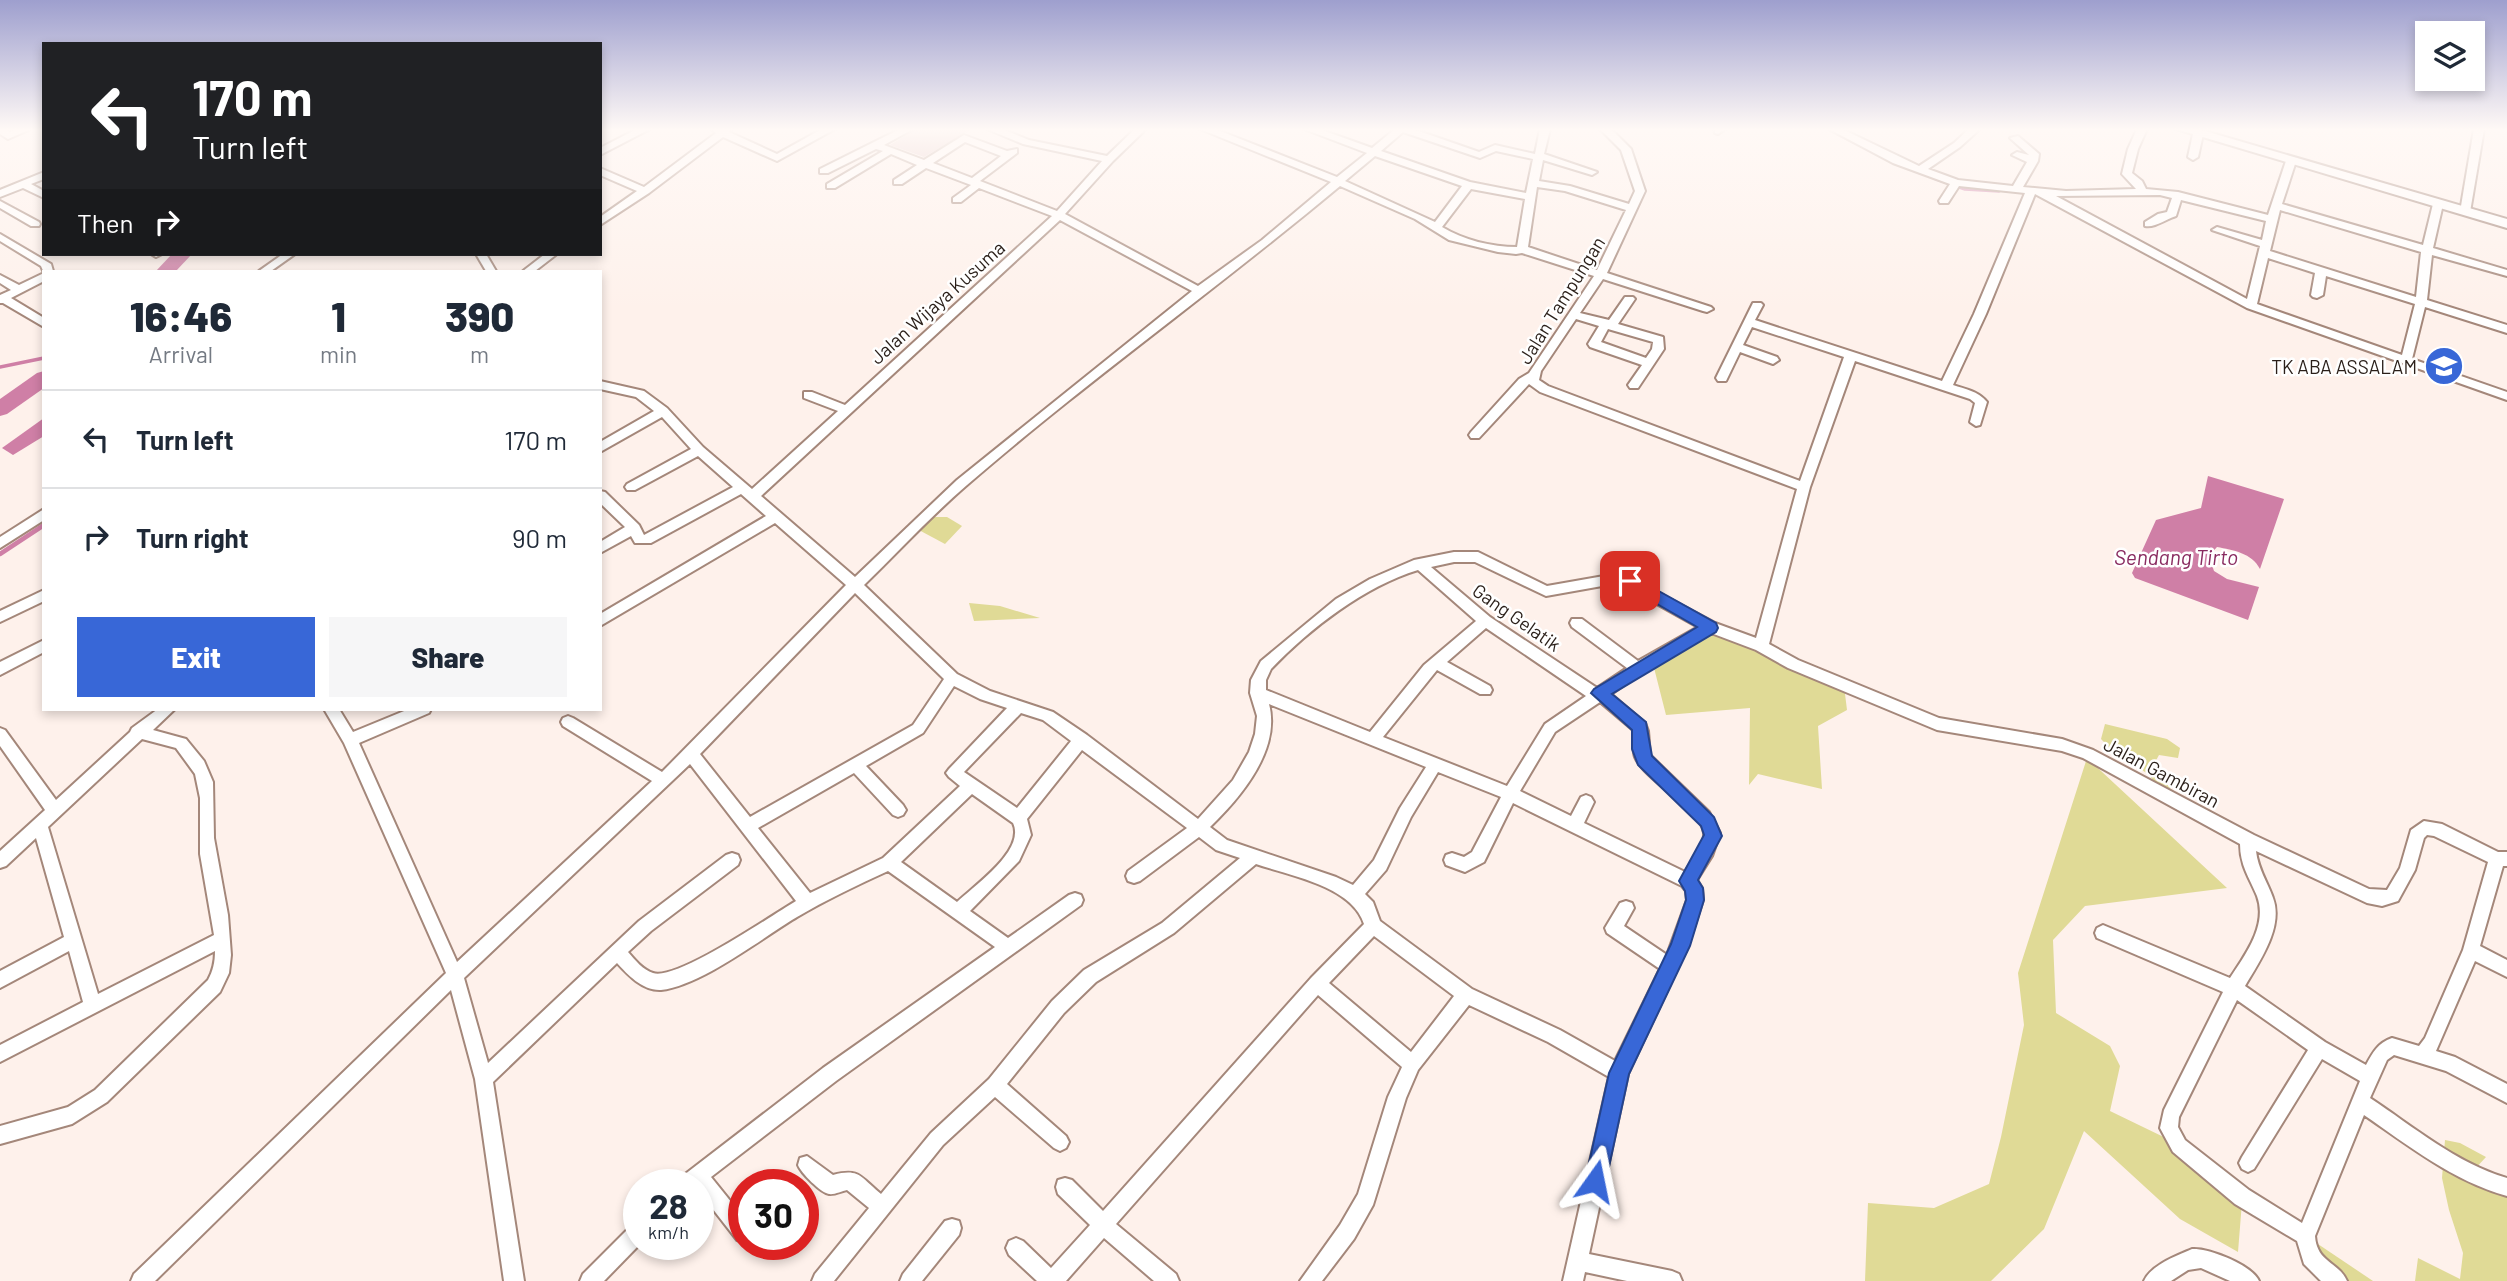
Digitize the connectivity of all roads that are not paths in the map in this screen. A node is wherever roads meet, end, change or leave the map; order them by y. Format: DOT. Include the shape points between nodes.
graph roads {
  1 [pos="640,189"];
  2 [pos="648,189"];
  3 [pos="969,189"];
  4 [pos="990,189"];
  5 [pos="1082,189"];
  6 [pos="1332,189"];
  7 [pos="1355,189"];
  8 [pos="1465,189"];
  9 [pos="1488,189"];
  10 [pos="1532,189"];
  11 [pos="1569,189"];
  12 [pos="1640,189"];
  13 [pos="1953,189"];
  14 [pos="1997,189"];
  15 [pos="2141,189"];
  16 [pos="2282,189"];
  17 [pos="2386,189"];
  18 [pos="2469,189"];
  19 [pos="2016,190"];
  20 [pos="645,191"];
  21 [pos="2037,192"];
  22 [pos="2142,192"];
  23 [pos="2178,195"];
  24 [pos="1530,197"];
  25 [pos="957,200"];
  26 [pos="1944,201"];
  27 [pos="0,204"];
  28 [pos="2438,204"];
  29 [pos="2276,206"];
  30 [pos="1632,208"];
  31 [pos="2465,212"];
  32 [pos="1059,215"];
  33 [pos="2272,219"];
  34 [pos="602,221"];
  35 [pos="35,224"];
  36 [pos="2149,224"];
  37 [pos="2507,224"];
  38 [pos="1437,227"];
  39 [pos="2217,230"];
  40 [pos="0,237"];
  41 [pos="1522,249"];
  42 [pos="2265,249"];
  43 [pos="2427,250"];
  44 [pos="287,256"];
  45 [pos="549,256"];
  46 [pos="48,270"];
  47 [pos="266,270"];
  48 [pos="529,270"];
  49 [pos="2322,270"];
  50 [pos="2507,273"];
  51 [pos="1600,276"];
  52 [pos="42,277"];
  53 [pos="0,278"];
  54 [pos="19,290"];
  55 [pos="1199,291"];
  56 [pos="2317,295"];
  57 [pos="1,299"];
  58 [pos="1629,299"];
  59 [pos="2421,302"];
  60 [pos="1757,305"];
  61 [pos="2251,306"];
  62 [pos="1707,309"];
  63 [pos="1575,314"];
  64 [pos="1751,321"];
  65 [pos="42,322"];
  66 [pos="1609,324"];
  67 [pos="2507,329"];
  68 [pos="1737,347"];
  69 [pos="1851,354"];
  70 [pos="1773,360"];
  71 [pos="2406,361"];
  72 [pos="1648,363"];
  73 [pos="1532,376"];
  74 [pos="1722,378"];
  75 [pos="602,385"];
  76 [pos="1634,385"];
  77 [pos="1946,386"];
  78 [pos="808,395"];
  79 [pos="2507,396"];
  80 [pos="846,410"];
  81 [pos="663,411"];
  82 [pos="1976,422"];
  83 [pos="1475,435"];
  84 [pos="602,447"];
  85 [pos="699,450"];
  86 [pos="631,487"];
  87 [pos="1804,487"];
  88 [pos="748,492"];
  89 [pos="602,497"];
  90 [pos="42,515"];
  91 [pos="776,516"];
  92 [pos="634,528"];
  93 [pos="0,543"];
  94 [pos="602,547"];
  95 [pos="1419,564"];
  96 [pos="855,585"];
  97 [pos="42,595"];
  98 [pos="0,617"];
  99 [pos="602,620"];
  100 [pos="1485,621"];
  101 [pos="1577,623"];
  102 [pos="1710,628"];
  103 [pos="42,646"];
  104 [pos="1761,646"];
  105 [pos="1436,663"];
  106 [pos="0,669"];
  107 [pos="1638,669"];
  108 [pos="952,678"];
  109 [pos="1485,690"];
  110 [pos="1257,693"];
  111 [pos="1598,694"];
  112 [pos="1018,706"];
  113 [pos="159,711"];
  114 [pos="332,711"];
  115 [pos="419,711"];
  116 [pos="568,722"];
  117 [pos="137,732"];
  118 [pos="0,734"];
  119 [pos="1082,739"];
  120 [pos="350,740"];
  121 [pos="1372,740"];
  122 [pos="691,754"];
  123 [pos="1436,763"];
  124 [pos="855,764"];
  125 [pos="663,780"];
  126 [pos="971,785"];
  127 [pos="1510,794"];
  128 [pos="1586,802"];
  129 [pos="54,810"];
  130 [pos="898,810"];
  131 [pos="1017,818"];
  132 [pos="1575,824"];
  133 [pos="40,825"];
  134 [pos="748,825"];
  135 [pos="1199,830"];
  136 [pos="2248,839"];
  137 [pos="1253,858"];
  138 [pos="2502,859"];
  139 [pos="733,860"];
  140 [pos="1452,860"];
  141 [pos="0,861"];
  142 [pos="890,863"];
  143 [pos="1134,876"];
  144 [pos="1688,881"];
  145 [pos="1355,895"];
  146 [pos="1075,900"];
  147 [pos="808,903"];
  148 [pos="1626,908"];
  149 [pos="958,911"];
  150 [pos="1373,926"];
  151 [pos="2104,933"];
  152 [pos="222,939"];
  153 [pos="74,940"];
  154 [pos="1008,947"];
  155 [pos="2470,950"];
  156 [pos="617,952"];
  157 [pos="1670,965"];
  158 [pos="2507,970"];
  159 [pos="455,975"];
  160 [pos="0,980"];
  161 [pos="1317,984"];
  162 [pos="2234,988"];
  163 [pos="1466,995"];
  164 [pos="93,1006"];
  165 [pos="2319,1048"];
  166 [pos="0,1054"];
  167 [pos="2422,1056"];
  168 [pos="1412,1064"];
  169 [pos="1619,1073"];
  170 [pos="2370,1077"];
  171 [pos="484,1079"];
  172 [pos="995,1086"];
  173 [pos="2507,1094"];
  174 [pos="2360,1102"];
  175 [pos="0,1135"];
  176 [pos="1060,1142"];
  177 [pos="2248,1163"];
  178 [pos="807,1165"];
  179 [pos="707,1169"];
  180 [pos="1066,1187"];
  181 [pos="2507,1187"];
  182 [pos="714,1202"];
  183 [pos="881,1206"];
  184 [pos="728,1216"];
  185 [pos="1103,1225"];
  186 [pos="952,1228"];
  187 [pos="2306,1236"];
  188 [pos="623,1248"];
  189 [pos="1016,1248"];
  190 [pos="1578,1261"];
  191 [pos="2330,1279"];
  192 [pos="141,1281"];
  193 [pos="514,1281"];
  194 [pos="590,1281"];
  195 [pos="822,1281"];
  196 [pos="910,1281"];
  197 [pos="1052,1281"];
  198 [pos="1169,1281"];
  199 [pos="1310,1281"];
  200 [pos="1573,1281"];
  201 [pos="1672,1281"];
  202 [pos="2154,1281"];
  203 [pos="2249,1281"];
  1 -- 20 [label="street"];
  2 -- 20 [label="street"];
  3 -- 25 [label="street"];
  4 -- 32 [label="street"];
  5 -- 32 [label="street, Jalan Wijaya Kusuma"];
  6 -- 55 [label="street"];
  7 -- 38 [label="street"];
  8 -- 38 [label="street"];
  9 -- 24 [label="street"];
  10 -- 24 [label="street"];
  11 -- 30 [label="street"];
  12 -- 30 [label="street, Jalan Tampungan"];
  13 -- 26 [label="street"];
  14 -- 19 [label="street"];
  15 -- 22 [label="street"];
  16 -- 29 [label="street"];
  17 -- 28 [label="main road"];
  18 -- 31 [label="street"];
  19 -- 21 [label="street"];
  20 -- 34 [label="street"];
  21 -- 22 [label="street"];
  21 -- 61 [label="street"];
  21 -- 77 [label="street"];
  22 -- 23 [label="street"];
  23 -- 33 [label="street"];
  23 -- 36 [label="street" via="2172,214"];
  24 -- 41 [label="street"];
  27 -- 35 [label="street"];
  28 -- 31 [label="main road"];
  28 -- 43 [label="street"];
  29 -- 33 [label="street"];
  29 -- 43 [label="street"];
  30 -- 51 [label="street, Jalan Tampungan"];
  31 -- 37 [label="main road"];
  32 -- 55 [label="street"];
  32 -- 80 [label="street, Jalan Wijaya Kusuma"];
  33 -- 42 [label="street"];
  38 -- 41 [label="street" via="1459,240 1507,251"];
  39 -- 42 [label="street"];
  40 -- 46 [label="street" via="46,264"];
  41 -- 51 [label="street"];
  42 -- 49 [label="street"];
  42 -- 61 [label="street"];
  43 -- 50 [label="street"];
  43 -- 59 [label="street"];
  44 -- 47 [label="street"];
  45 -- 48 [label="street"];
  49 -- 56 [label="street"];
  49 -- 59 [label="street"];
  51 -- 62 [label="street"];
  51 -- 63 [label="street, Jalan Tampungan"];
  52 -- 54 [label="street"];
  53 -- 54 [label="street"];
  54 -- 57 [label="street"];
  55 -- 96 [label="street" via="961,483"];
  57 -- 65 [label="street"];
  58 -- 66 [label="street"];
  59 -- 67 [label="street"];
  59 -- 71 [label="street"];
  60 -- 64 [label="street"];
  61 -- 71 [label="street"];
  63 -- 66 [label="street"];
  63 -- 73 [label="street, Jalan Tampungan"];
  64 -- 68 [label="street"];
  64 -- 69 [label="street"];
  66 -- 72 [label="street" via="1659,340"];
  66 -- 72 [label="street" via="1594,344"];
  68 -- 70 [label="street"];
  68 -- 74 [label="street"];
  69 -- 77 [label="street"];
  69 -- 87 [label="street"];
  71 -- 79 [label="street"];
  72 -- 76 [label="street"];
  73 -- 83 [label="street"];
  73 -- 87 [label="street, Jalan Tampungan" via="1545,389"];
  75 -- 81 [label="street" via="640,394"];
  77 -- 82 [label="street" via="1981,402"];
  78 -- 80 [label="street"];
  80 -- 88 [label="street, Jalan Wijaya Kusuma"];
  81 -- 84 [label="street"];
  81 -- 85 [label="street"];
  85 -- 86 [label="street"];
  85 -- 88 [label="street"];
  87 -- 104 [label="street"];
  88 -- 91 [label="street"];
  88 -- 92 [label="street, Jalan Wijaya Kusuma" via="646,540 640,540"];
  89 -- 92 [label="street"];
  90 -- 93 [label="street"];
  91 -- 96 [label="street"];
  91 -- 99 [label="street"];
  92 -- 94 [label="street"];
  95 -- 100 [label="street, Gang Gelatik"];
  95 -- 102 [label="street, Jalan Gambiran" via="1456,556 1478,557 1546,590 1621,578"];
  95 -- 110 [label="street, Jalan Gambiran" via="1373,581 1329,609 1261,673"];
  96 -- 108 [label="street"];
  96 -- 122 [label="street"];
  97 -- 98 [label="street"];
  100 -- 105 [label="street"];
  100 -- 111 [label="street, Gang Gelatik"];
  101 -- 107 [label="street"];
  102 -- 104 [label="street, Jalan Gambiran"];
  102 -- 107 [label="street"];
  103 -- 106 [label="street"];
  104 -- 136 [label="street, Jalan Gambiran" via="1937,724 2062,745 2088,754"];
  105 -- 109 [label="street"];
  105 -- 121 [label="street"];
  107 -- 111 [label="street"];
  108 -- 112 [label="street"];
  108 -- 124 [label="street" via="918,729"];
  110 -- 121 [label="street"];
  110 -- 135 [label="street" via="1264,715 1257,750 1240,784"];
  111 -- 127 [label="street" via="1550,728"];
  111 -- 144 [label="street, Gang Gelatik" via="1640,727 1644,760 1712,828 1713,836"];
  112 -- 119 [label="street" via="1048,716"];
  112 -- 126 [label="street" via="954,773"];
  113 -- 117 [label="street"];
  114 -- 120 [label="street"];
  115 -- 120 [label="street"];
  116 -- 125 [label="street"];
  117 -- 129 [label="street"];
  117 -- 152 [label="street" via="181,743 202,772 206,839"];
  118 -- 129 [label="street"];
  119 -- 131 [label="street"];
  119 -- 135 [label="street"];
  120 -- 159 [label="street"];
  121 -- 123 [label="street"];
  122 -- 125 [label="street"];
  122 -- 134 [label="street"];
  123 -- 127 [label="street"];
  123 -- 145 [label="street" via="1380,865"];
  124 -- 130 [label="street"];
  124 -- 134 [label="street"];
  125 -- 159 [label="street"];
  126 -- 131 [label="street"];
  126 -- 142 [label="street"];
  127 -- 132 [label="street"];
  127 -- 140 [label="street" via="1478,857 1465,865"];
  128 -- 132 [label="street"];
  129 -- 133 [label="street"];
  131 -- 149 [label="street" via="1024,832 1021,845"];
  132 -- 144 [label="street"];
  133 -- 141 [label="street"];
  133 -- 153 [label="street"];
  134 -- 147 [label="street"];
  135 -- 137 [label="street"];
  135 -- 143 [label="street"];
  136 -- 138 [label="street, Jalan Gambiran" via="2382,899 2392,896 2424,828 2436,829"];
  136 -- 162 [label="street" via="2247,859 2269,908 2268,919"];
  137 -- 145 [label="street" via="1336,884"];
  137 -- 172 [label="street" via="1168,928 1090,976 1058,1007"];
  138 -- 155 [label="street"];
  139 -- 156 [label="street"];
  142 -- 147 [label="street"];
  142 -- 149 [label="street"];
  144 -- 157 [label="street" via="1695,900"];
  145 -- 150 [label="street" via="1367,907"];
  146 -- 154 [label="street"];
  147 -- 156 [label="street" via="690,972 667,980 648,979"];
  148 -- 157 [label="street" via="1614,928"];
  149 -- 154 [label="street"];
  150 -- 161 [label="street"];
  150 -- 163 [label="street"];
  151 -- 162 [label="street"];
  152 -- 164 [label="street"];
  152 -- 175 [label="street" via="220,978 101,1096 72,1115"];
  153 -- 160 [label="street"];
  153 -- 164 [label="street"];
  154 -- 179 [label="street" via="876,1040"];
  155 -- 158 [label="street"];
  155 -- 167 [label="street"];
  156 -- 171 [label="street"];
  157 -- 169 [label="street"];
  159 -- 171 [label="street"];
  159 -- 192 [label="street"];
  161 -- 168 [label="street"];
  161 -- 185 [label="street"];
  162 -- 165 [label="street"];
  162 -- 187 [label="street" via="2170,1116 2169,1128 2179,1146 2242,1197"];
  163 -- 168 [label="street"];
  163 -- 169 [label="street"];
  164 -- 166 [label="street"];
  165 -- 170 [label="street"];
  165 -- 177 [label="street"];
  167 -- 170 [label="street" via="2392,1046 2381,1054"];
  167 -- 173 [label="street" via="2449,1063"];
  168 -- 199 [label="street" via="1366,1198 1348,1232"];
  169 -- 190 [label="street"];
  170 -- 174 [label="street"];
  171 -- 193 [label="street"];
  172 -- 176 [label="street"];
  172 -- 183 [label="street" via="937,1139"];
  174 -- 181 [label="street" via="2456,1165"];
  174 -- 187 [label="street"];
  178 -- 183 [label="street" via="830,1185 855,1182"];
  180 -- 185 [label="street"];
  182 -- 184 [label="street"];
  183 -- 195 [label="street"];
  185 -- 197 [label="street"];
  185 -- 198 [label="street"];
  186 -- 196 [label="street"];
  187 -- 191 [label="street" via="2307,1253"];
  188 -- 194 [label="street"];
  189 -- 197 [label="street"];
  190 -- 200 [label="street"];
  190 -- 201 [label="street"];
  202 -- 203 [label="street" via="2185,1259 2199,1257"];
}
